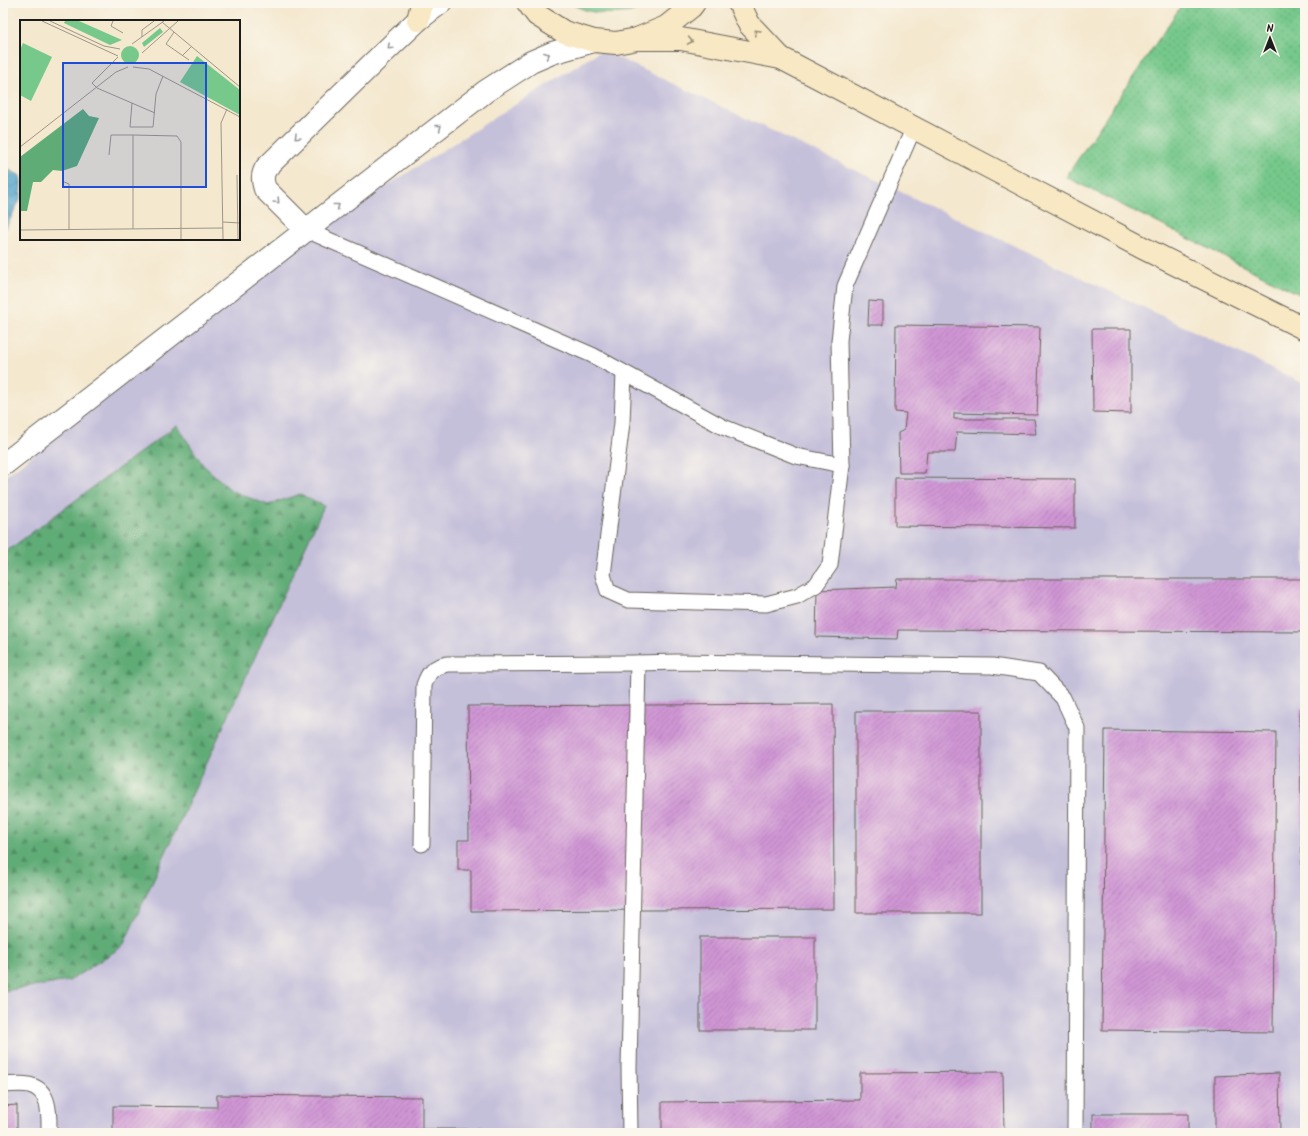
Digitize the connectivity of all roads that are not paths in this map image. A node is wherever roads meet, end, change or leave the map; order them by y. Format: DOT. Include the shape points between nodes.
graph roads {
  1 [pos="440,3"];
  2 [pos="528,3"];
  3 [pos="694,3"];
  4 [pos="739,3"];
  5 [pos="420,12"];
  6 [pos="637,39"];
  7 [pos="594,41"];
  8 [pos="781,58"];
  9 [pos="914,127"];
  10 [pos="306,230"];
  11 [pos="1305,328"];
  12 [pos="624,373"];
  13 [pos="3,465"];
  14 [pos="842,465"];
  15 [pos="638,663"];
  16 [pos="422,844"];
  17 [pos="3,1084"];
  18 [pos="49,1133"];
  19 [pos="630,1133"];
  20 [pos="1075,1133"];
  1 -- 5 [label="street"];
  2 -- 7 [label="main road" via="537,14 564,32"];
  3 -- 6 [label="main road" via="666,27"];
  8 -- 4 [label="main road, one-way" via="749,24"];
  5 -- 10 [label="street, one-way" via="262,174 265,189"];
  6 -- 7 [label="main road" via="616,43"];
  6 -- 8 [label="main road, one-way" via="681,39"];
  10 -- 7 [label="street, one-way" via="492,87 531,62"];
  8 -- 9 [label="main road"];
  9 -- 11 [label="main road" via="1136,244"];
  9 -- 14 [label="lane" via="845,286 839,341"];
  10 -- 12 [label="lane" via="585,352"];
  10 -- 13 [label="street"];
  12 -- 14 [label="lane" via="723,427 796,456"];
  12 -- 14 [label="lane" via="622,423 603,575 608,591 628,600 766,604 797,596 816,585 830,565"];
  15 -- 16 [label="lane" via="446,664 436,667 429,673 424,685"];
  15 -- 19 [label="lane"];
  15 -- 20 [label="lane" via="992,666 1040,673 1063,698 1077,728"];
  17 -- 18 [label="lane" via="28,1084 39,1088 46,1097 49,1110"];
}
